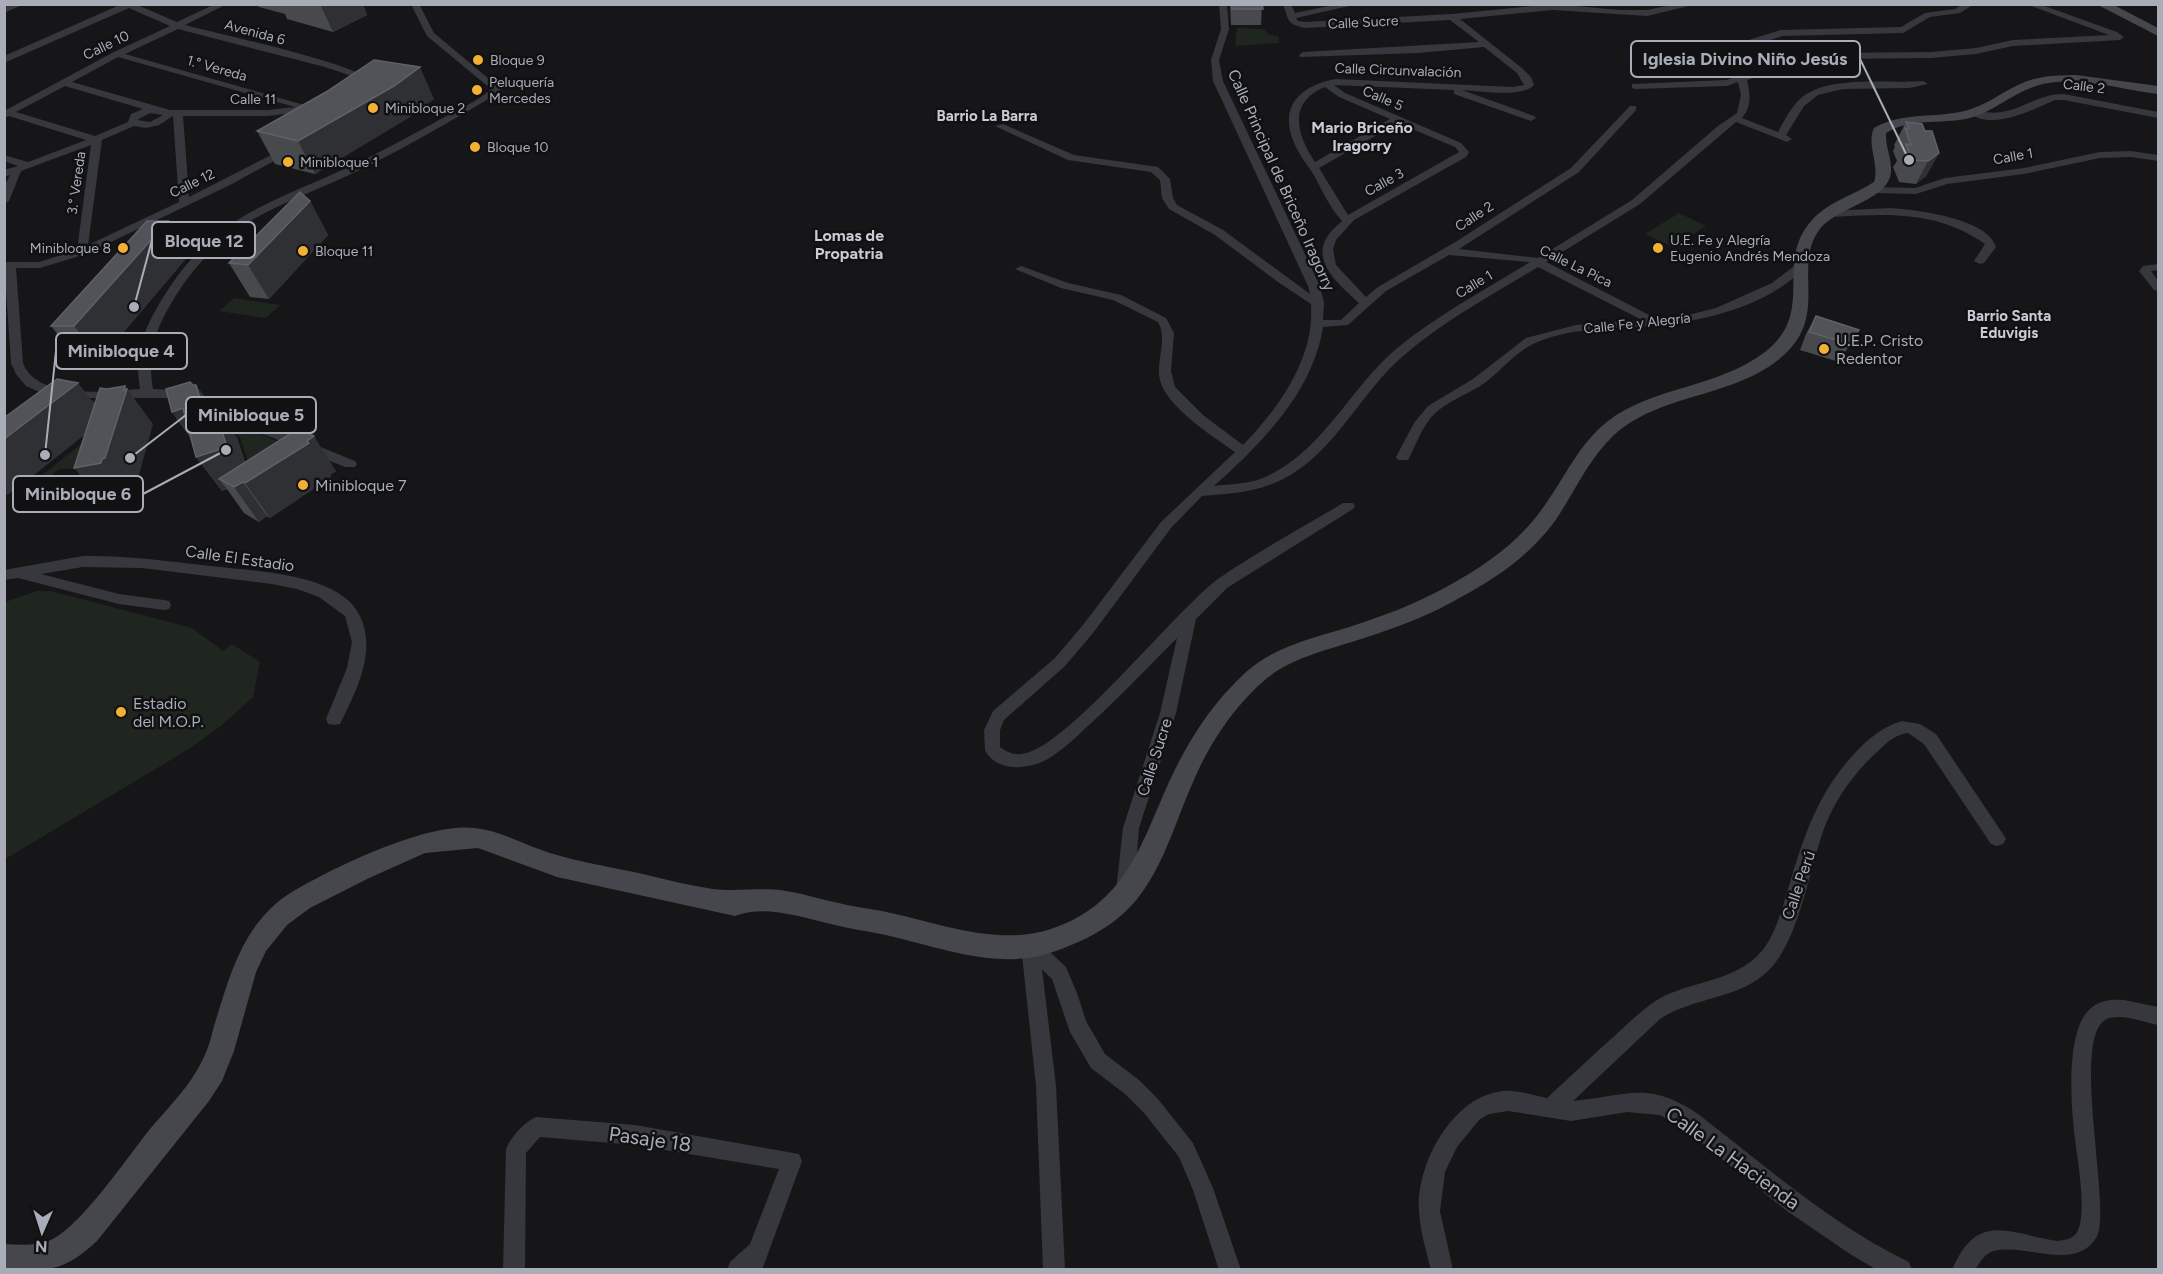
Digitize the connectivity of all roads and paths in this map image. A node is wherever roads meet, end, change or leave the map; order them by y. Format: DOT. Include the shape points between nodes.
graph roads {
  1 [pos="20,4"];
  2 [pos="223,4"];
  3 [pos="415,4"];
  4 [pos="1223,4"];
  5 [pos="1287,4"];
  6 [pos="1354,4"];
  7 [pos="1693,4"];
  8 [pos="1970,4"];
  9 [pos="2030,4"];
  10 [pos="2102,4"];
  11 [pos="129,5"];
  12 [pos="4,11"];
  13 [pos="1292,16"];
  14 [pos="1452,17"];
  15 [pos="178,26"];
  16 [pos="2158,32"];
  17 [pos="1487,44"];
  18 [pos="117,54"];
  19 [pos="1303,55"];
  20 [pos="4,60"];
  21 [pos="1686,61"];
  22 [pos="1742,79"];
  23 [pos="63,81"];
  24 [pos="1326,83"];
  25 [pos="1923,84"];
  26 [pos="1635,86"];
  27 [pos="1440,87"];
  28 [pos="2158,90"];
  29 [pos="366,93"];
  30 [pos="320,105"];
  31 [pos="309,108"];
  32 [pos="1633,108"];
  33 [pos="154,109"];
  34 [pos="173,113"];
  35 [pos="1974,113"];
  36 [pos="6,114"];
  37 [pos="2158,115"];
  38 [pos="1531,118"];
  39 [pos="1735,118"];
  40 [pos="1398,119"];
  41 [pos="133,123"];
  42 [pos="1000,126"];
  43 [pos="97,140"];
  44 [pos="301,142"];
  45 [pos="1464,149"];
  46 [pos="4,158"];
  47 [pos="2158,158"];
  48 [pos="29,166"];
  49 [pos="1313,167"];
  50 [pos="17,170"];
  51 [pos="4,174"];
  52 [pos="1874,190"];
  53 [pos="4,201"];
  54 [pos="184,203"];
  55 [pos="1827,214"];
  56 [pos="1347,220"];
  57 [pos="1445,251"];
  58 [pos="82,252"];
  59 [pos="1538,261"];
  60 [pos="1980,261"];
  61 [pos="7,266"];
  62 [pos="1801,266"];
  63 [pos="2158,267"];
  64 [pos="1021,269"];
  65 [pos="2158,288"];
  66 [pos="1318,303"];
  67 [pos="1366,303"];
  68 [pos="1653,321"];
  69 [pos="1318,324"];
  70 [pos="147,393"];
  71 [pos="1243,451"];
  72 [pos="1403,457"];
  73 [pos="350,464"];
  74 [pos="1200,492"];
  75 [pos="1348,506"];
  76 [pos="12,575"];
  77 [pos="164,606"];
  78 [pos="1189,617"];
  79 [pos="334,719"];
  80 [pos="1998,839"];
  81 [pos="1125,898"];
  82 [pos="1030,945"];
  83 [pos="2158,1016"];
  84 [pos="1550,1109"];
  85 [pos="4,1259"];
  86 [pos="754,1260"];
  87 [pos="514,1269"];
  88 [pos="738,1269"];
  89 [pos="1054,1269"];
  90 [pos="1230,1269"];
  91 [pos="1442,1269"];
  92 [pos="1901,1269"];
  93 [pos="1963,1269"];
  1 -- 12 [label="street"];
  2 -- 15 [label="street, Calle 10"];
  3 -- 70 [label="street" via="430,34 496,89 356,167 266,206 214,239 175,285 154,326 142,363"];
  4 -- 66 [label="street, Calle Principal de Briceño Iragorry" via="1225,29 1215,60 1218,81 1279,208"];
  5 -- 13 [label="street"];
  6 -- 13 [label="street"];
  7 -- 14 [label="street" via="1647,13 1553,7"];
  8 -- 21 [label="street" via="1928,15 1903,30 1781,33"];
  9 -- 22 [label="street" via="2120,37 2013,43 1932,55 1826,56"];
  10 -- 16 [label="main road"];
  11 -- 15 [label="street, Avenida 6"];
  11 -- 20 [label="street"];
  13 -- 14 [label="street, Calle Sucre" via="1294,23 1305,25"];
  14 -- 17 [label="street, Calle Circunvalación"];
  15 -- 18 [label="street, Calle 10"];
  15 -- 29 [label="street, Avenida 6" via="358,75 368,80"];
  17 -- 19 [label="street" via="1425,51"];
  17 -- 27 [label="street, Calle Circunvalación" via="1526,77 1527,87"];
  18 -- 23 [label="street, Calle 10"];
  18 -- 31 [label="street, 1.° Vereda"];
  22 -- 26 [label="street" via="1710,85"];
  22 -- 39 [label="street, Calle 1" via="1746,95 1741,114"];
  23 -- 33 [label="street"];
  23 -- 36 [label="street, Calle 10"];
  24 -- 27 [label="street, Calle Circunvalación"];
  24 -- 40 [label="street, Calle 5"];
  24 -- 49 [label="street, Calle Circunvalación" via="1303,94 1295,111 1296,135"];
  25 -- 39 [label="street" via="1839,86 1818,92 1798,106 1784,137"];
  27 -- 38 [label="street"];
  28 -- 35 [label="main road" via="2070,80 2044,81"];
  30 -- 31 [label="street, Calle 11"];
  31 -- 34 [label="street, Calle 11" via="268,113"];
  32 -- 57 [label="street, Calle 2" via="1575,170"];
  33 -- 34 [label="street, Calle 11"];
  33 -- 41 [label="street, Calle 11" via="134,116"];
  34 -- 41 [label="street, Calle 11" via="146,125"];
  34 -- 54 [label="street"];
  35 -- 37 [label="street, Calle 2" via="1986,119 1998,117 2064,97"];
  35 -- 52 [label="main road" via="1910,120 1879,131 1886,168 1881,184"];
  36 -- 43 [label="street, 3.° Vereda"];
  39 -- 59 [label="street, Calle 1" via="1636,202"];
  40 -- 45 [label="street, Calle 5"];
  40 -- 49 [label="street"];
  41 -- 43 [label="street, Calle 11"];
  42 -- 66 [label="street" via="1072,158 1154,169 1167,180 1173,207 1223,236 1283,282"];
  43 -- 48 [label="street, Calle 11"];
  43 -- 58 [label="street, 3.° Vereda"];
  44 -- 54 [label="street, Calle 12"];
  45 -- 56 [label="street, Calle 3" via="1462,155"];
  46 -- 48 [label="street"];
  47 -- 52 [label="street, Calle 1" via="2100,155 2024,171 1946,181 1916,191"];
  48 -- 50 [label="street, Calle 11"];
  49 -- 56 [label="street, Calle Circunvalación"];
  50 -- 51 [label="street, Calle 11"];
  50 -- 53 [label="street"];
  52 -- 55 [label="main road"];
  54 -- 58 [label="street, Calle 12"];
  55 -- 60 [label="street" via="1900,212 1941,218 1972,230 1990,243"];
  55 -- 62 [label="main road" via="1805,240 1800,252"];
  56 -- 67 [label="street" via="1330,239 1328,257 1336,275"];
  57 -- 59 [label="street, Calle La Pica"];
  57 -- 67 [label="street, Calle 2"];
  58 -- 61 [label="street, Calle 12" via="40,265"];
  59 -- 68 [label="street, Calle La Pica"];
  59 -- 74 [label="street, Calle 1" via="1405,346 1309,457 1266,482"];
  61 -- 70 [label="street" via="15,354 20,371 29,381 51,392"];
  62 -- 68 [label="street, Calle Fe y Alegría" via="1784,284 1736,304 1692,318"];
  62 -- 81 [label="main road" via="1804,301 1797,326 1784,344 1745,371 1643,410 1612,427 1585,456 1547,518 1513,555 1420,609 1283,656 1247,684 1197,749 1145,868"];
  63 -- 65 [label="street" via="2145,271"];
  64 -- 71 [label="street" via="1065,286 1117,297 1162,320 1169,335 1167,385 1189,411"];
  66 -- 69 [label="street, Calle Principal de Briceño Iragorry"];
  67 -- 69 [label="street, Calle 2" via="1344,323"];
  68 -- 72 [label="street, Calle Fe y Alegría" via="1540,336 1526,342 1475,384 1426,414"];
  69 -- 71 [label="street, Calle Principal de Briceño Iragorry" via="1300,376 1273,419"];
  70 -- 73 [label="street" via="191,399"];
  71 -- 74 [label="street, Calle Principal de Briceño Iragorry"];
  74 -- 78 [label="street, Calle Principal de Briceño Iragorry" via="1170,520 1076,644 1040,682 999,715 993,725 993,750 1004,759 1021,760 1038,756 1056,745"];
  75 -- 78 [label="street" via="1222,584"];
  76 -- 77 [label="street"];
  76 -- 79 [label="street, Calle El Estadio" via="74,562 143,563 261,578 319,590 352,613 360,635 357,663"];
  78 -- 81 [label="street, Calle Sucre" via="1168,713 1131,828"];
  80 -- 84 [label="street, Calle Perú" via="1930,739 1908,727 1895,727 1860,757 1834,793 1817,827 1795,902 1771,953 1755,971 1657,1010"];
  81 -- 82 [label="main road" via="1070,935"];
  82 -- 85 [label="main road" via="956,941 833,914 772,915 556,866 478,838 423,843 358,871 278,916 244,970 220,1051 199,1091 87,1231 68,1248 24,1261"];
  82 -- 89 [label="street" via="1046,1086"];
  82 -- 90 [label="street" via="1059,973 1077,1025 1098,1061 1144,1100 1186,1150"];
  83 -- 93 [label="street" via="2119,1008 2102,1010 2085,1032 2083,1124 2092,1216 2085,1241 2068,1252 2008,1240 1993,1241 1979,1247"];
  84 -- 91 [label="street, Calle La Hacienda" via="1521,1101 1498,1101 1482,1106 1462,1122 1432,1176 1429,1204"];
  84 -- 92 [label="street, Calle La Hacienda" via="1572,1111 1640,1101 1662,1105 1829,1227"];
  86 -- 87 [label="street, Pasaje 18" via="792,1161 635,1135 536,1127 516,1149"];
  86 -- 88 [label="street"];
}
